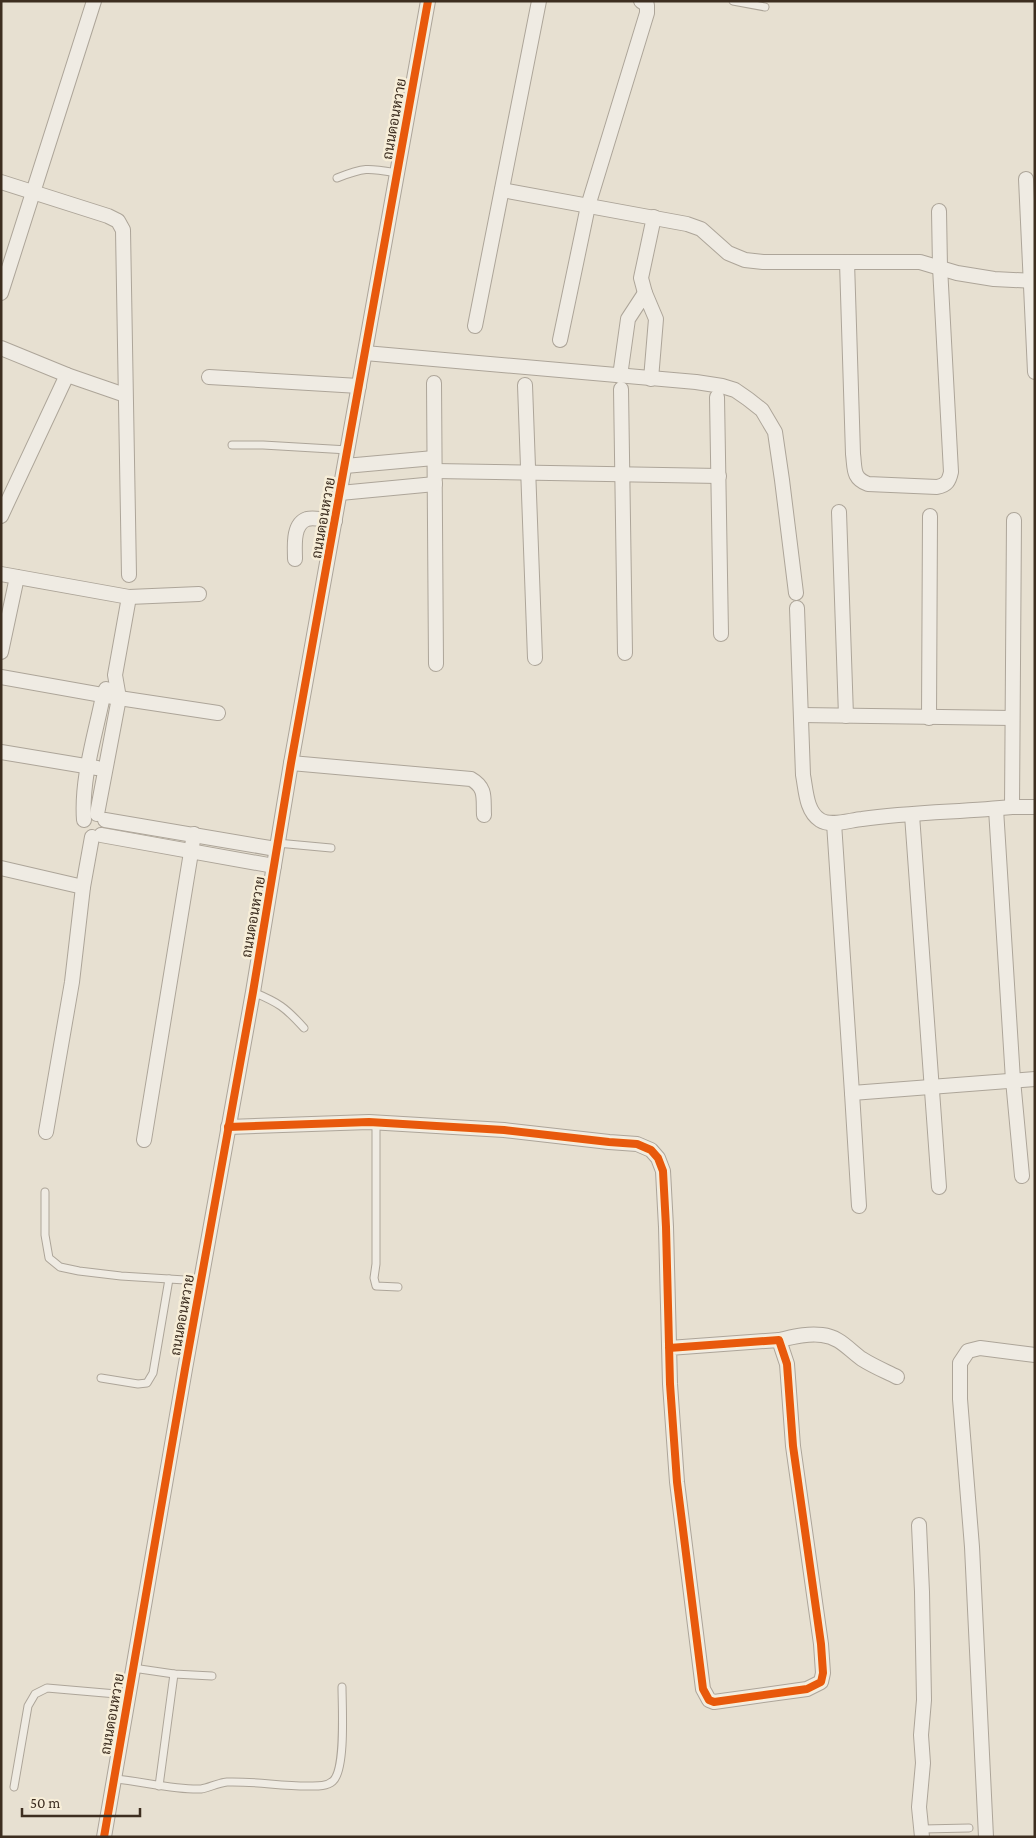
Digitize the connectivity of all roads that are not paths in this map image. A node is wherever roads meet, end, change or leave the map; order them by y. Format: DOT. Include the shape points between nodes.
graph roads {
  1 [pos="94,1"];
  2 [pos="428,1"];
  3 [pos="539,1"];
  4 [pos="641,1"];
  5 [pos="733,1"];
  6 [pos="766,7"];
  7 [pos="398,173"];
  8 [pos="337,178"];
  9 [pos="1026,179"];
  10 [pos="1,182"];
  11 [pos="502,190"];
  12 [pos="34,193"];
  13 [pos="588,206"];
  14 [pos="939,211"];
  15 [pos="654,217"];
  16 [pos="847,262"];
  17 [pos="940,267"];
  18 [pos="1033,281"];
  19 [pos="1,293"];
  20 [pos="645,294"];
  21 [pos="475,326"];
  22 [pos="560,340"];
  23 [pos="1,348"];
  24 [pos="365,353"];
  25 [pos="1035,372"];
  26 [pos="67,375"];
  27 [pos="208,377"];
  28 [pos="651,378"];
  29 [pos="434,383"];
  30 [pos="620,383"];
  31 [pos="525,385"];
  32 [pos="359,386"];
  33 [pos="125,395"];
  34 [pos="717,397"];
  35 [pos="232,445"];
  36 [pos="348,450"];
  37 [pos="345,466"];
  38 [pos="435,471"];
  39 [pos="528,473"];
  40 [pos="622,474"];
  41 [pos="719,476"];
  42 [pos="340,493"];
  43 [pos="839,512"];
  44 [pos="1,516"];
  45 [pos="930,516"];
  46 [pos="1014,520"];
  47 [pos="335,521"];
  48 [pos="295,559"];
  49 [pos="1,574"];
  50 [pos="128,575"];
  51 [pos="17,577"];
  52 [pos="796,593"];
  53 [pos="200,594"];
  54 [pos="128,597"];
  55 [pos="796,608"];
  56 [pos="721,634"];
  57 [pos="1,652"];
  58 [pos="625,653"];
  59 [pos="534,658"];
  60 [pos="436,664"];
  61 [pos="115,675"];
  62 [pos="1,676"];
  63 [pos="103,696"];
  64 [pos="119,698"];
  65 [pos="218,713"];
  66 [pos="801,715"];
  67 [pos="846,716"];
  68 [pos="929,718"];
  69 [pos="1012,718"];
  70 [pos="1,752"];
  71 [pos="291,763"];
  72 [pos="88,766"];
  73 [pos="105,769"];
  74 [pos="1012,807"];
  75 [pos="1035,807"];
  76 [pos="996,809"];
  77 [pos="484,815"];
  78 [pos="912,815"];
  79 [pos="101,817"];
  80 [pos="84,820"];
  81 [pos="834,823"];
  82 [pos="194,834"];
  83 [pos="97,836"];
  84 [pos="277,846"];
  85 [pos="331,848"];
  86 [pos="191,851"];
  87 [pos="274,866"];
  88 [pos="1,868"];
  89 [pos="83,887"];
  90 [pos="253,992"];
  91 [pos="304,1028"];
  92 [pos="1035,1079"];
  93 [pos="1013,1080"];
  94 [pos="932,1087"];
  95 [pos="852,1093"];
  96 [pos="376,1122"];
  97 [pos="228,1127"];
  98 [pos="46,1132"];
  99 [pos="144,1140"];
  100 [pos="1022,1176"];
  101 [pos="939,1187"];
  102 [pos="45,1192"];
  103 [pos="859,1206"];
  104 [pos="169,1279"];
  105 [pos="200,1281"];
  106 [pos="398,1287"];
  107 [pos="779,1340"];
  108 [pos="669,1348"];
  109 [pos="1035,1356"];
  110 [pos="897,1377"];
  111 [pos="101,1378"];
  112 [pos="918,1525"];
  113 [pos="133,1668"];
  114 [pos="174,1674"];
  115 [pos="212,1676"];
  116 [pos="342,1687"];
  117 [pos="128,1695"];
  118 [pos="114,1779"];
  119 [pos="14,1786"];
  120 [pos="159,1786"];
  121 [pos="969,1828"];
  122 [pos="922,1833"];
  123 [pos="104,1837"];
  124 [pos="986,1837"];
  1 -- 12 [label="street"];
  2 -- 7 [label="street, ถนนดอนหวาย"];
  3 -- 11 [label="street"];
  4 -- 13 [label="street" via="647,5 647,13"];
  5 -- 6 [label="lane"];
  7 -- 8 [label="lane" via="369,168"];
  7 -- 24 [label="street, ถนนดอนหวาย"];
  9 -- 18 [label="street"];
  10 -- 12 [label="street"];
  11 -- 13 [label="street"];
  11 -- 21 [label="street"];
  12 -- 19 [label="street"];
  12 -- 33 [label="street" via="108,216 118,221 123,230"];
  13 -- 15 [label="street"];
  13 -- 22 [label="street"];
  14 -- 17 [label="street"];
  15 -- 16 [label="street" via="701,229 728,253 745,260"];
  15 -- 20 [label="street" via="641,278"];
  16 -- 17 [label="street" via="920,262"];
  16 -- 17 [label="street" via="853,454 856,476 868,484 937,487 949,480"];
  17 -- 18 [label="street" via="994,279"];
  18 -- 25 [label="street"];
  20 -- 28 [label="street" via="656,319"];
  20 -- 30 [label="street" via="628,319"];
  23 -- 26 [label="street"];
  24 -- 30 [label="street"];
  24 -- 32 [label="street, ถนนดอนหวาย"];
  26 -- 33 [label="street"];
  26 -- 44 [label="street"];
  27 -- 32 [label="street"];
  28 -- 30 [label="street"];
  28 -- 52 [label="street" via="735,390 754,403 768,419 775,432"];
  29 -- 38 [label="street"];
  30 -- 40 [label="street"];
  31 -- 39 [label="street"];
  32 -- 36 [label="street, ถนนดอนหวาย"];
  33 -- 50 [label="street"];
  34 -- 41 [label="street"];
  35 -- 36 [label="lane"];
  36 -- 37 [label="street, ถนนดอนหวาย"];
  37 -- 38 [label="street"];
  37 -- 42 [label="street, ถนนดอนหวาย"];
  38 -- 39 [label="street"];
  38 -- 42 [label="street"];
  38 -- 60 [label="street"];
  39 -- 40 [label="street"];
  39 -- 59 [label="street"];
  40 -- 41 [label="street"];
  40 -- 58 [label="street"];
  41 -- 56 [label="street"];
  42 -- 47 [label="street, ถนนดอนหวาย"];
  43 -- 67 [label="street"];
  45 -- 68 [label="street"];
  46 -- 69 [label="street"];
  47 -- 48 [label="street" via="307,519 300,524 296,533"];
  47 -- 71 [label="street, ถนนดอนหวาย"];
  49 -- 51 [label="street"];
  51 -- 54 [label="street"];
  51 -- 57 [label="street"];
  53 -- 54 [label="street"];
  54 -- 61 [label="street"];
  55 -- 66 [label="street"];
  61 -- 63 [label="street"];
  61 -- 64 [label="street"];
  62 -- 63 [label="street"];
  63 -- 64 [label="street"];
  63 -- 72 [label="street"];
  64 -- 65 [label="street"];
  64 -- 73 [label="street"];
  66 -- 67 [label="street"];
  66 -- 81 [label="street" via="806,796 810,808 822,822"];
  67 -- 68 [label="street"];
  68 -- 69 [label="street"];
  69 -- 74 [label="street"];
  70 -- 72 [label="street"];
  71 -- 77 [label="street" via="471,779 483,790"];
  71 -- 84 [label="street, ถนนดอนหวาย"];
  72 -- 73 [label="street"];
  72 -- 80 [label="street"];
  73 -- 79 [label="street"];
  74 -- 75 [label="street"];
  74 -- 76 [label="street"];
  76 -- 78 [label="street"];
  76 -- 93 [label="street"];
  78 -- 81 [label="street"];
  78 -- 94 [label="street"];
  79 -- 80 [label="street" via="88,816"];
  79 -- 82 [label="street"];
  79 -- 83 [label="street" via="106,825"];
  80 -- 83 [label="street" via="84,830"];
  81 -- 95 [label="street"];
  82 -- 84 [label="street"];
  82 -- 86 [label="street"];
  83 -- 86 [label="street"];
  83 -- 89 [label="street"];
  84 -- 85 [label="lane"];
  84 -- 87 [label="street, ถนนดอนหวาย"];
  86 -- 87 [label="street"];
  86 -- 99 [label="street"];
  87 -- 90 [label="street, ถนนดอนหวาย"];
  88 -- 89 [label="street"];
  89 -- 98 [label="street" via="72,982"];
  90 -- 91 [label="lane" via="278,1003"];
  90 -- 97 [label="street, ถนนดอนหวาย"];
  92 -- 93 [label="street"];
  93 -- 94 [label="street"];
  93 -- 100 [label="street"];
  94 -- 95 [label="street"];
  94 -- 101 [label="street"];
  95 -- 103 [label="street"];
  96 -- 97 [label="street"];
  96 -- 106 [label="lane" via="374,1278 376,1286"];
  96 -- 108 [label="street" via="504,1130 637,1144 651,1150 663,1171"];
  97 -- 105 [label="street, ถนนดอนหวาย"];
  102 -- 104 [label="lane" via="48,1258 60,1267"];
  104 -- 105 [label="lane"];
  104 -- 111 [label="lane" via="153,1374 147,1383"];
  105 -- 113 [label="street, ถนนดอนหวาย"];
  107 -- 108 [label="street"];
  107 -- 108 [label="street" via="787,1364 793,1446 823,1672 821,1682 808,1689 714,1702 708,1700 703,1688 700,1665 677,1482"];
  107 -- 110 [label="street" via="805,1334 823,1335 841,1341 860,1358"];
  109 -- 124 [label="street" via="980,1348 968,1351 960,1363"];
  112 -- 122 [label="street" via="924,1690 919,1807"];
  113 -- 114 [label="lane"];
  113 -- 117 [label="street, ถนนดอนหวาย"];
  114 -- 115 [label="lane"];
  114 -- 120 [label="lane"];
  116 -- 120 [label="lane" via="339,1770 334,1780 326,1785 228,1782 215,1783 203,1789"];
  117 -- 118 [label="street, ถนนดอนหวาย"];
  117 -- 119 [label="lane" via="47,1688 35,1694 28,1706"];
  118 -- 120 [label="lane"];
  118 -- 123 [label="street, ถนนดอนหวาย"];
  121 -- 122 [label="lane"];
}
